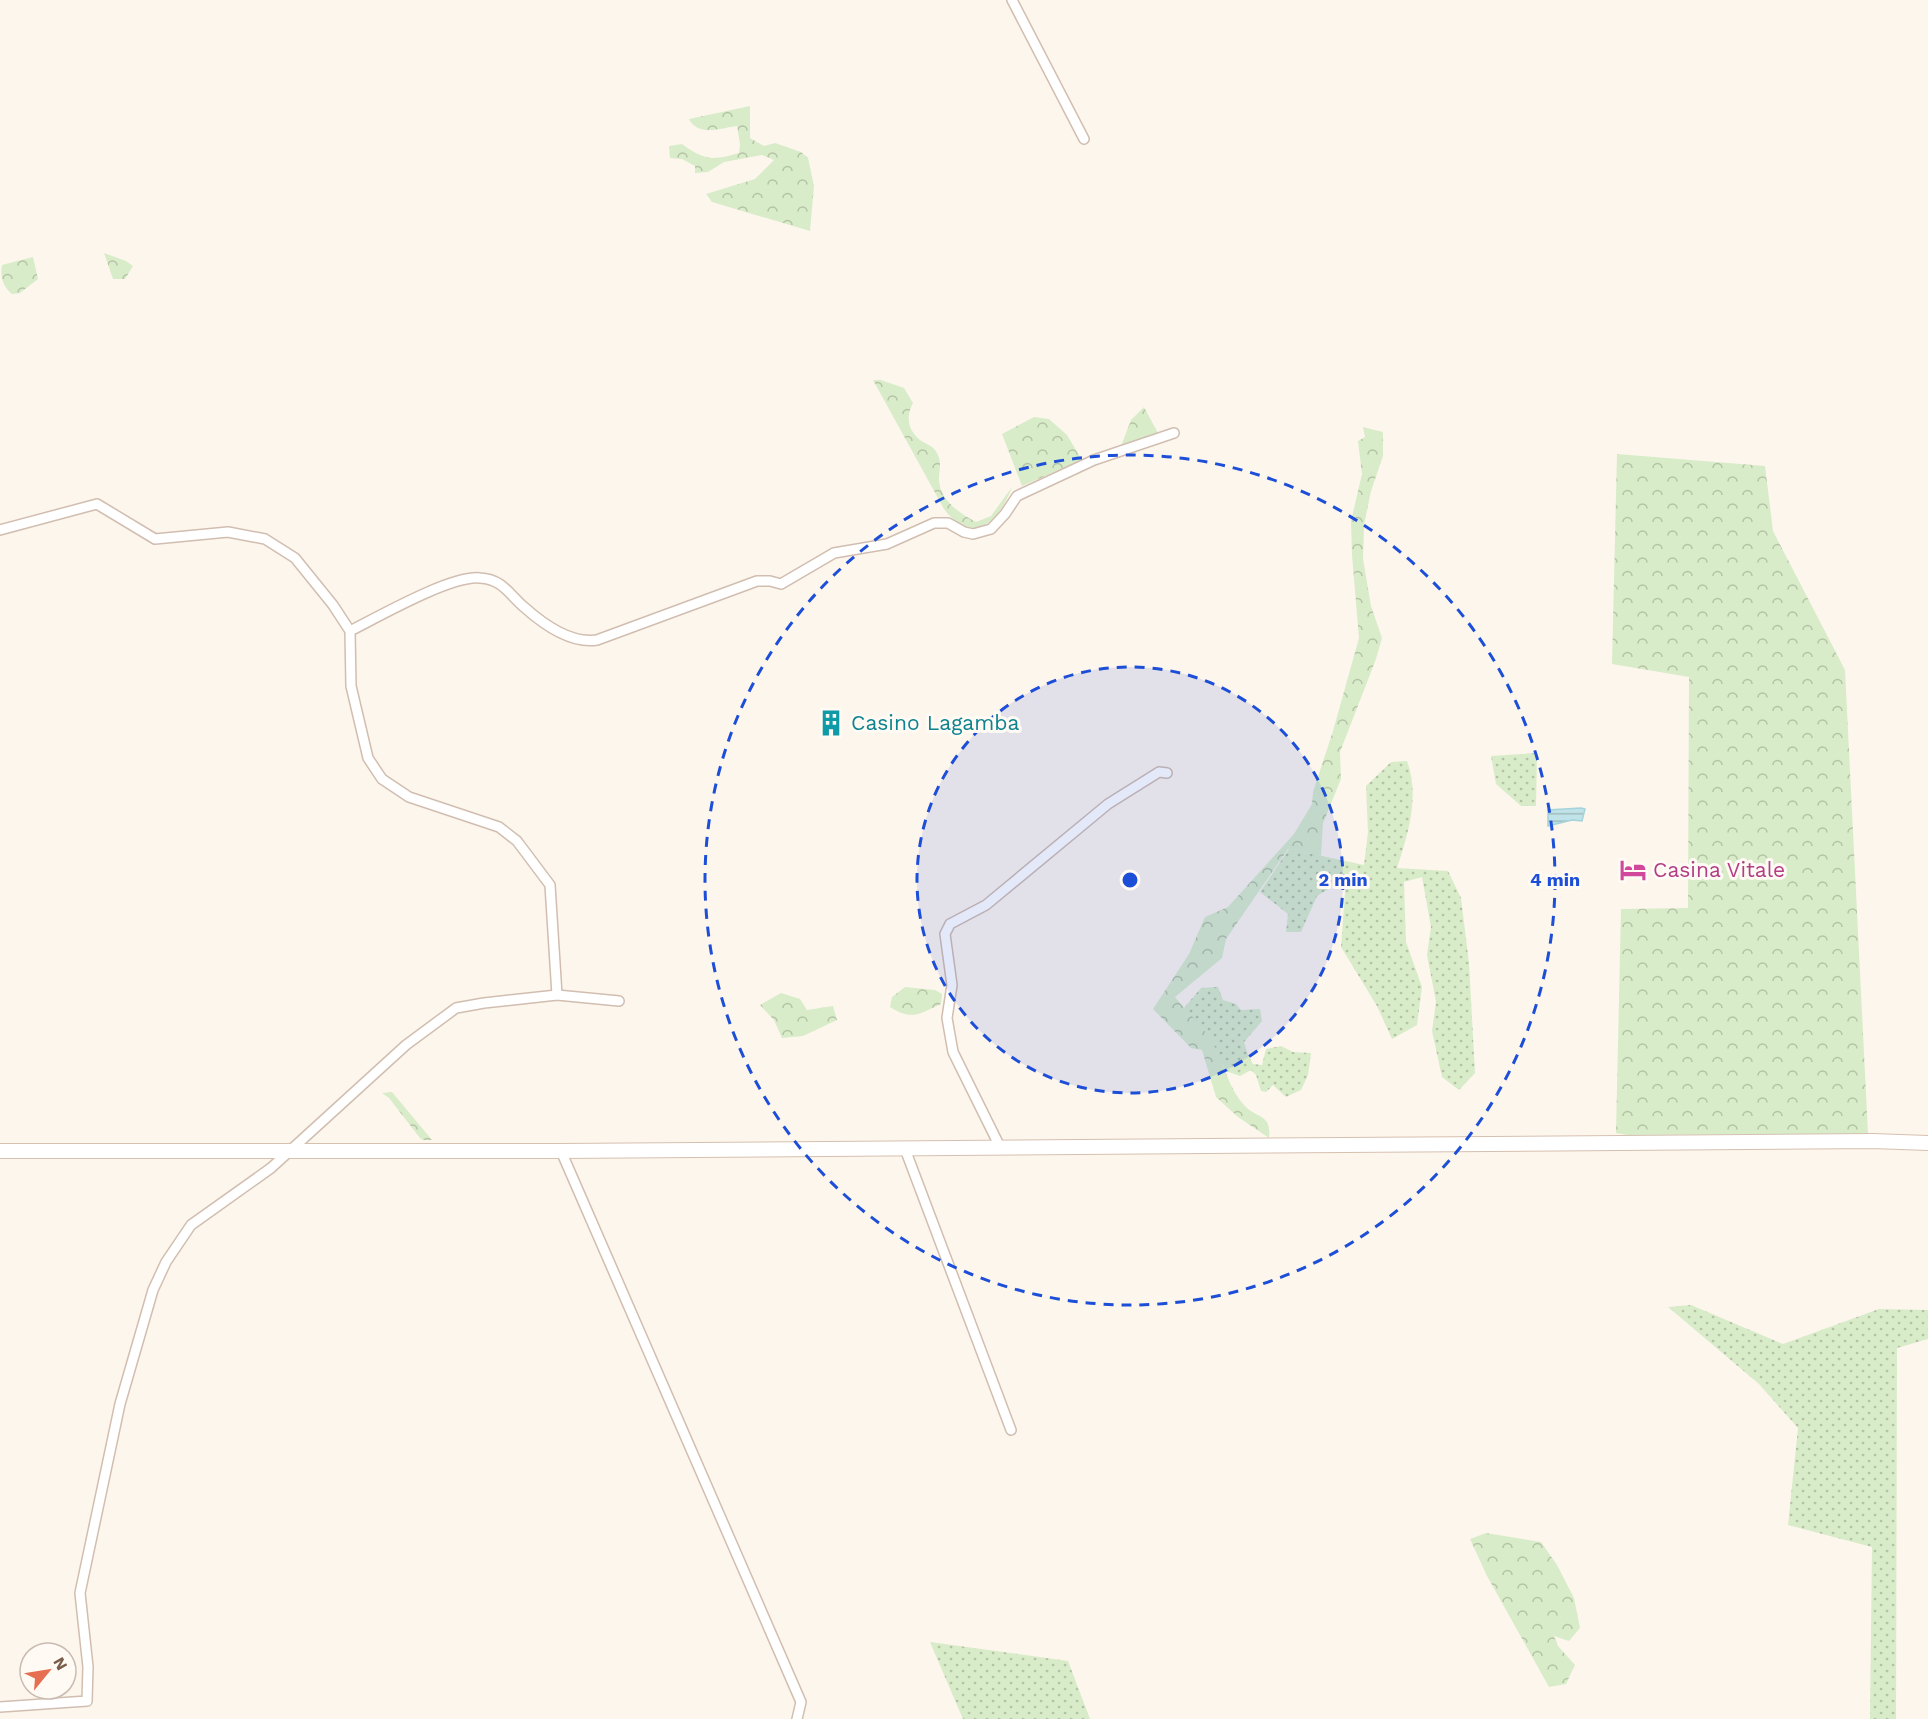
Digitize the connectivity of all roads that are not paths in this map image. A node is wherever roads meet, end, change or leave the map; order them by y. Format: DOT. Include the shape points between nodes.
graph roads {
  1 [pos="1012,0"];
  2 [pos="1084,139"];
  3 [pos="1174,433"];
  4 [pos="0,530"];
  5 [pos="350,631"];
  6 [pos="1167,773"];
  7 [pos="557,995"];
  8 [pos="619,1001"];
  9 [pos="1928,1143"];
  10 [pos="904,1149"];
  11 [pos="1001,1149"];
  12 [pos="0,1151"];
  13 [pos="289,1151"];
  14 [pos="561,1151"];
  15 [pos="1011,1430"];
  16 [pos="0,1707"];
  17 [pos="797,1719"];
  1 -- 2 [label="street"];
  3 -- 5 [label="street" via="1094,460 1017,496 991,529 973,534 948,523 934,523 887,544 834,553 781,584 757,581 597,640 586,642 551,628 504,586 479,577 410,600"];
  4 -- 5 [label="street" via="97,504 155,539 228,532 265,538 295,558"];
  5 -- 7 [label="street" via="351,686 368,758 382,779 409,797 499,827 517,840 550,885"];
  6 -- 11 [label="street" via="1160,772 1108,804 986,905 950,924 945,934 952,985 947,1018 953,1052"];
  7 -- 8 [label="street"];
  7 -- 13 [label="street" via="456,1008 406,1045"];
  9 -- 11 [label="main road"];
  10 -- 11 [label="main road"];
  10 -- 14 [label="main road"];
  10 -- 15 [label="street"];
  12 -- 13 [label="main road"];
  13 -- 14 [label="main road"];
  13 -- 16 [label="street" via="190,1225 153,1290 120,1404 80,1593 88,1667 87,1701"];
  14 -- 17 [label="street" via="801,1702"];
}
